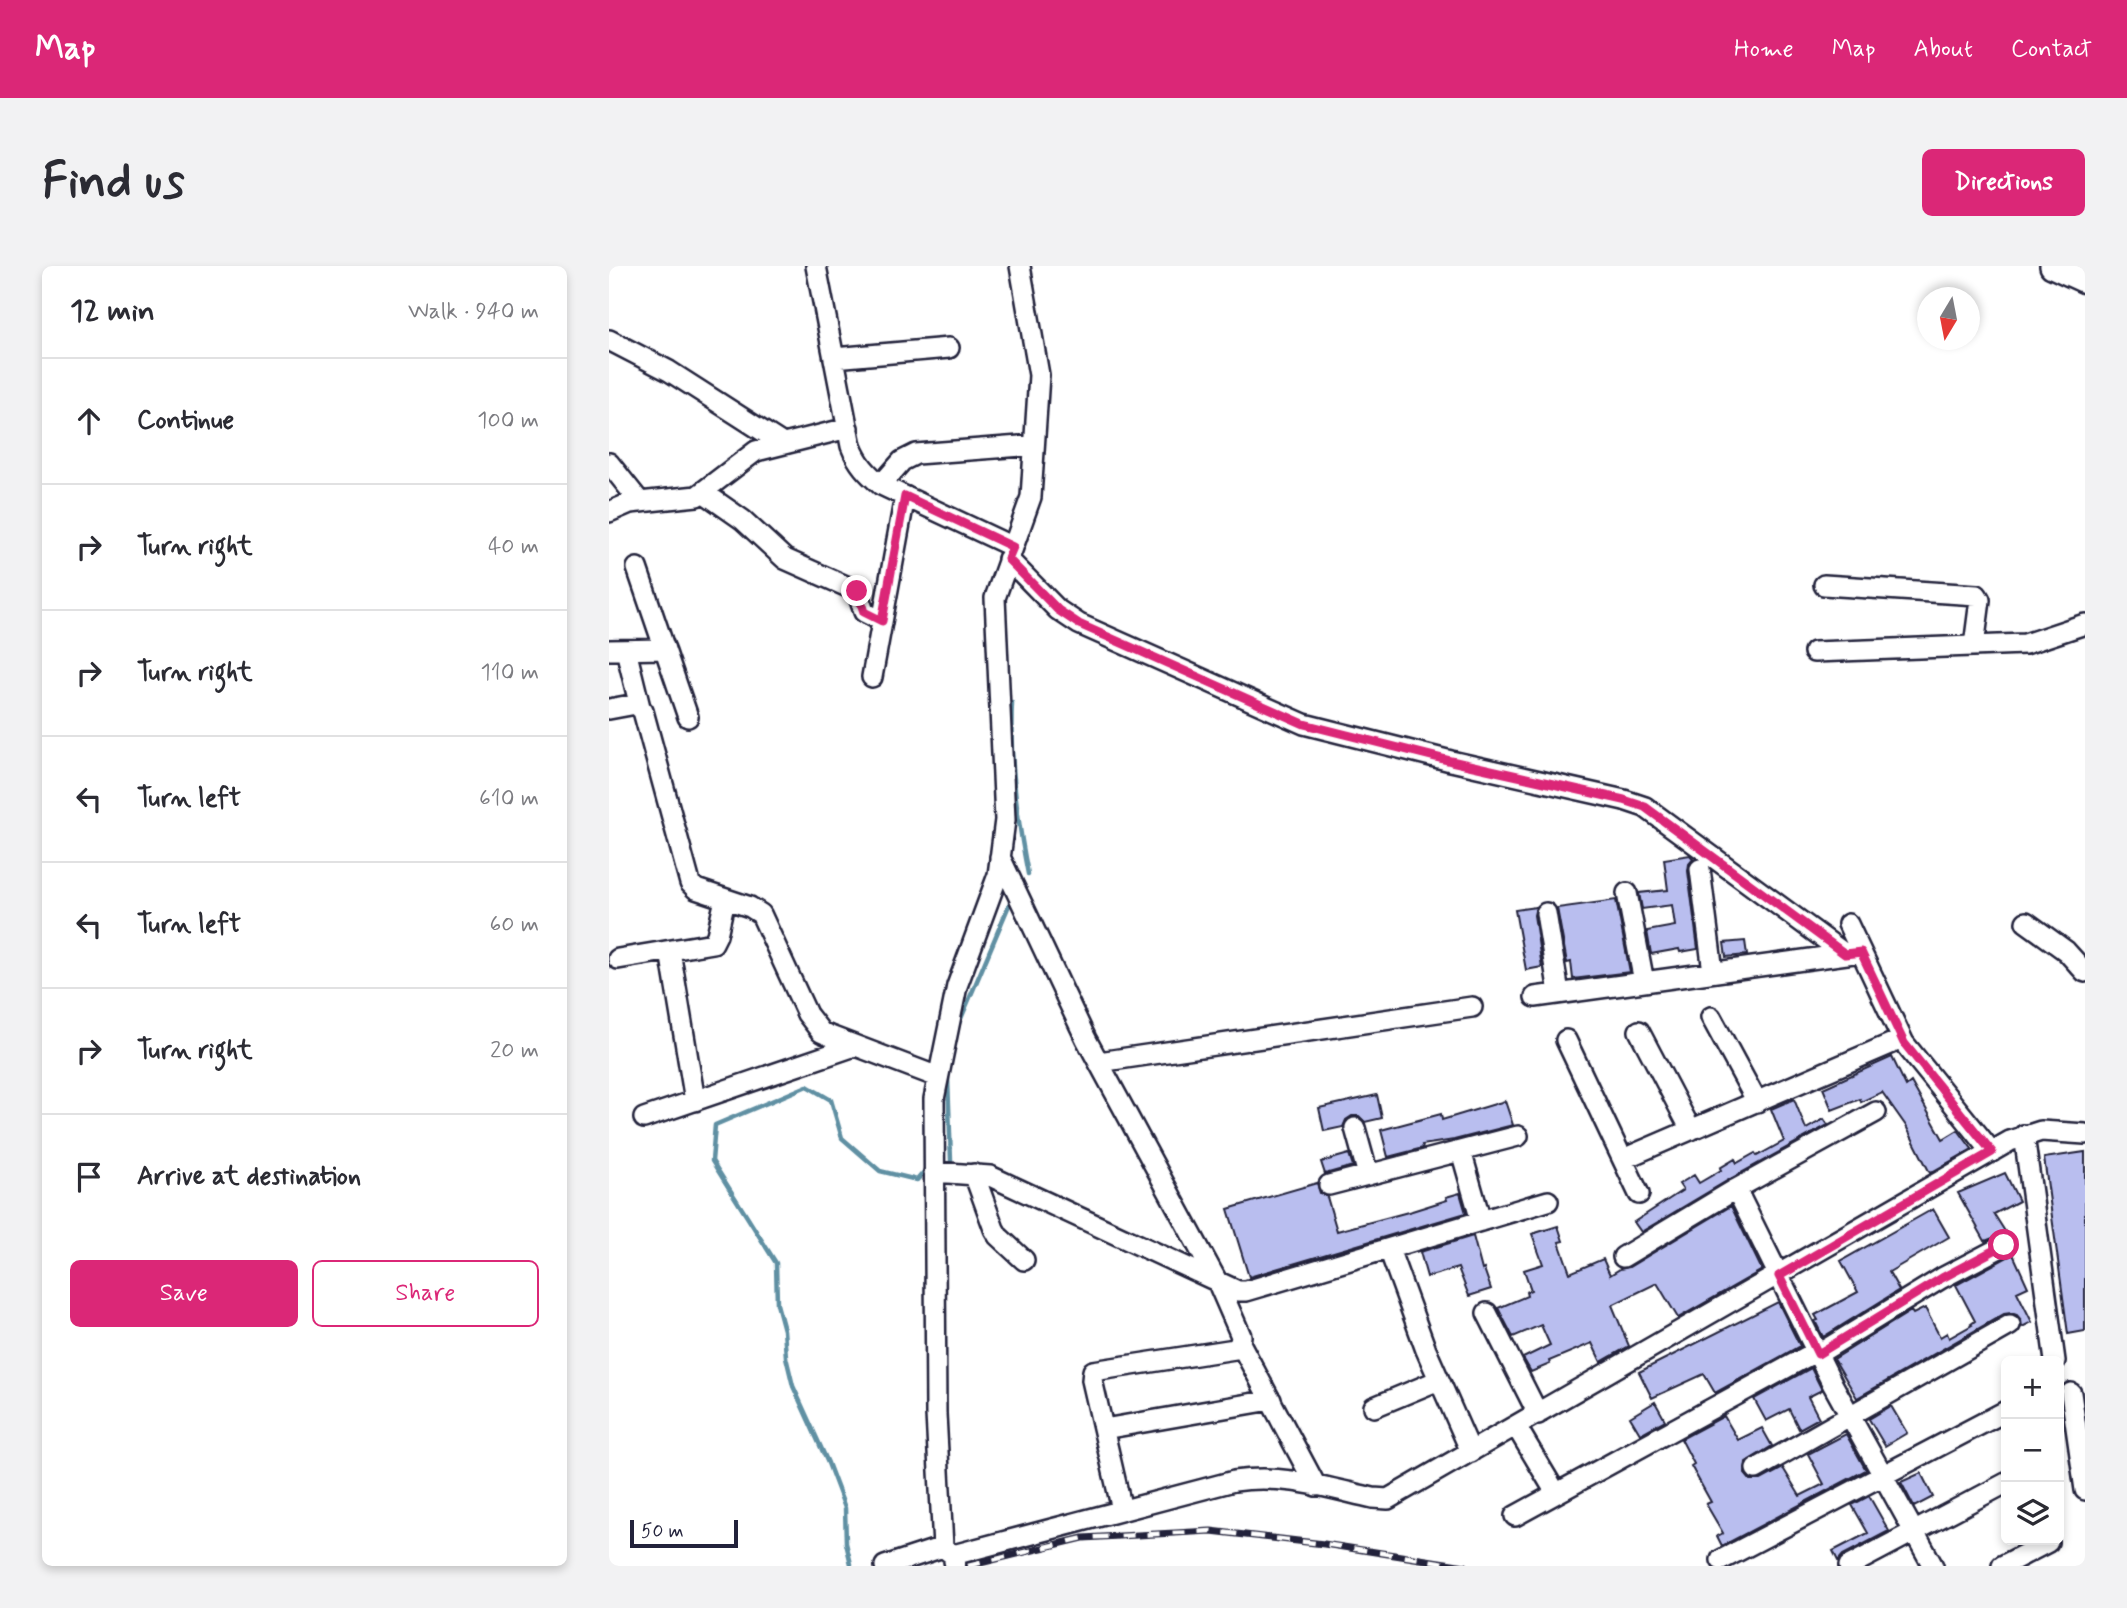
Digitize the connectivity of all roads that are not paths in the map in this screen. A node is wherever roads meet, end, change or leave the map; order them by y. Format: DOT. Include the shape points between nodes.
graph roads {
  1 [pos="816,266"];
  2 [pos="1020,266"];
  3 [pos="2052,266"];
  4 [pos="2085,281"];
  5 [pos="609,340"];
  6 [pos="949,348"];
  7 [pos="834,358"];
  8 [pos="848,428"];
  9 [pos="783,444"];
  10 [pos="1034,445"];
  11 [pos="609,463"];
  12 [pos="881,485"];
  13 [pos="703,492"];
  14 [pos="905,496"];
  15 [pos="640,502"];
  16 [pos="609,512"];
  17 [pos="1011,553"];
  18 [pos="637,568"];
  19 [pos="1824,585"];
  20 [pos="882,621"];
  21 [pos="2085,624"];
  22 [pos="1975,646"];
  23 [pos="665,649"];
  24 [pos="617,650"];
  25 [pos="1814,652"];
  26 [pos="872,677"];
  27 [pos="640,707"];
  28 [pos="609,709"];
  29 [pos="688,717"];
  30 [pos="1000,857"];
  31 [pos="1700,869"];
  32 [pos="1627,893"];
  33 [pos="725,899"];
  34 [pos="1546,914"];
  35 [pos="2026,922"];
  36 [pos="1848,924"];
  37 [pos="670,951"];
  38 [pos="1853,953"];
  39 [pos="618,959"];
  40 [pos="2084,968"];
  41 [pos="1713,972"];
  42 [pos="1644,982"];
  43 [pos="1559,993"];
  44 [pos="1535,997"];
  45 [pos="1472,1007"];
  46 [pos="1711,1017"];
  47 [pos="1639,1031"];
  48 [pos="1902,1039"];
  49 [pos="1566,1040"];
  50 [pos="855,1046"];
  51 [pos="1099,1062"];
  52 [pos="938,1077"];
  53 [pos="695,1101"];
  54 [pos="1757,1102"];
  55 [pos="1876,1112"];
  56 [pos="644,1118"];
  57 [pos="1355,1128"];
  58 [pos="1691,1130"];
  59 [pos="2085,1134"];
  60 [pos="2024,1135"];
  61 [pos="1518,1136"];
  62 [pos="1461,1151"];
  63 [pos="1992,1152"];
  64 [pos="1623,1159"];
  65 [pos="934,1172"];
  66 [pos="974,1174"];
  67 [pos="1369,1175"];
  68 [pos="1329,1185"];
  69 [pos="1736,1189"];
  70 [pos="1639,1194"];
  71 [pos="1548,1201"];
  72 [pos="1481,1221"];
  73 [pos="2004,1245"];
  74 [pos="1389,1248"];
  75 [pos="1623,1257"];
  76 [pos="1024,1260"];
  77 [pos="1779,1276"];
  78 [pos="1218,1283"];
  79 [pos="1487,1313"];
  80 [pos="2010,1325"];
  81 [pos="1240,1343"];
  82 [pos="1817,1353"];
  83 [pos="2054,1356"];
  84 [pos="1439,1380"];
  85 [pos="2067,1392"];
  86 [pos="1271,1400"];
  87 [pos="1374,1407"];
  88 [pos="1538,1414"];
  89 [pos="1850,1414"];
  90 [pos="2001,1415"];
  91 [pos="1516,1426"];
  92 [pos="1104,1429"];
  93 [pos="1471,1452"];
  94 [pos="1756,1469"];
  95 [pos="1884,1477"];
  96 [pos="1316,1486"];
  97 [pos="2001,1486"];
  98 [pos="2085,1490"];
  99 [pos="1556,1493"];
  100 [pos="1122,1510"];
  101 [pos="1514,1516"];
  102 [pos="1915,1532"];
  103 [pos="2042,1545"];
  104 [pos="950,1556"];
  105 [pos="1721,1560"];
  106 [pos="885,1566"];
  107 [pos="1849,1566"];
  108 [pos="1933,1566"];
  109 [pos="2002,1566"];
  1 -- 7 [label="street"];
  2 -- 10 [label="street" via="1039,375"];
  3 -- 4 [label="main road"];
  5 -- 9 [label="street" via="669,371"];
  6 -- 7 [label="street"];
  7 -- 8 [label="street"];
  8 -- 9 [label="street"];
  8 -- 12 [label="street" via="856,460"];
  9 -- 13 [label="street" via="751,454"];
  10 -- 12 [label="street" via="916,454 902,461"];
  10 -- 17 [label="street" via="1031,497"];
  11 -- 15 [label="street"];
  12 -- 14 [label="street"];
  13 -- 15 [label="street"];
  13 -- 20 [label="street" via="743,520 785,559 857,591 864,612"];
  14 -- 17 [label="street"];
  14 -- 20 [label="street"];
  15 -- 16 [label="street"];
  17 -- 30 [label="street" via="995,598 1005,820"];
  17 -- 38 [label="street" via="1058,610 1079,624 1304,724 1645,807"];
  18 -- 23 [label="street"];
  19 -- 22 [label="street" via="1977,595"];
  20 -- 26 [label="street"];
  21 -- 22 [label="street" via="2033,643"];
  22 -- 25 [label="street"];
  23 -- 24 [label="street"];
  23 -- 29 [label="street"];
  24 -- 27 [label="street"];
  27 -- 28 [label="street"];
  27 -- 33 [label="street" via="687,876 696,888"];
  30 -- 51 [label="street"];
  30 -- 52 [label="street" via="957,986"];
  31 -- 41 [label="street"];
  32 -- 42 [label="street"];
  33 -- 37 [label="street" via="713,943"];
  33 -- 50 [label="street" via="761,914 814,1025"];
  34 -- 43 [label="street"];
  35 -- 40 [label="street"];
  36 -- 38 [label="street"];
  37 -- 39 [label="street"];
  37 -- 53 [label="street"];
  38 -- 41 [label="street"];
  38 -- 48 [label="street"];
  41 -- 42 [label="street"];
  42 -- 43 [label="street"];
  43 -- 44 [label="street"];
  45 -- 51 [label="street"];
  46 -- 54 [label="street"];
  47 -- 58 [label="street"];
  48 -- 54 [label="street"];
  48 -- 63 [label="street"];
  49 -- 64 [label="street"];
  50 -- 52 [label="street"];
  50 -- 53 [label="street"];
  51 -- 78 [label="street"];
  52 -- 65 [label="street"];
  53 -- 56 [label="street"];
  54 -- 58 [label="street"];
  55 -- 69 [label="street"];
  57 -- 67 [label="street"];
  58 -- 64 [label="street"];
  59 -- 60 [label="street" via="2041,1131"];
  60 -- 63 [label="street"];
  60 -- 83 [label="street"];
  61 -- 62 [label="street"];
  62 -- 67 [label="street"];
  62 -- 72 [label="street"];
  63 -- 77 [label="street"];
  64 -- 70 [label="street"];
  65 -- 66 [label="street"];
  65 -- 104 [label="street" via="936,1414"];
  66 -- 76 [label="street" via="993,1229"];
  66 -- 78 [label="street" via="990,1176"];
  67 -- 68 [label="street"];
  69 -- 75 [label="street"];
  69 -- 77 [label="street"];
  71 -- 72 [label="street"];
  72 -- 74 [label="street"];
  73 -- 82 [label="street"];
  74 -- 78 [label="street" via="1246,1291"];
  74 -- 84 [label="street"];
  77 -- 82 [label="street"];
  77 -- 88 [label="street"];
  78 -- 81 [label="street"];
  79 -- 88 [label="street"];
  80 -- 89 [label="street"];
  81 -- 86 [label="street"];
  81 -- 92 [label="street" via="1235,1349 1097,1368 1092,1380"];
  82 -- 89 [label="street"];
  82 -- 99 [label="street"];
  84 -- 87 [label="street"];
  84 -- 93 [label="street"];
  85 -- 98 [label="street"];
  86 -- 92 [label="street"];
  86 -- 96 [label="street"];
  88 -- 91 [label="street"];
  89 -- 94 [label="street"];
  89 -- 95 [label="street"];
  90 -- 95 [label="street"];
  91 -- 93 [label="street"];
  91 -- 99 [label="street"];
  92 -- 100 [label="street"];
  93 -- 96 [label="street" via="1388,1499"];
  95 -- 102 [label="street"];
  95 -- 105 [label="street"];
  96 -- 100 [label="street" via="1258,1477"];
  97 -- 102 [label="street"];
  99 -- 101 [label="street"];
  100 -- 104 [label="street"];
  102 -- 107 [label="street"];
  102 -- 108 [label="street"];
  103 -- 109 [label="street"];
  104 -- 106 [label="street"];
}
